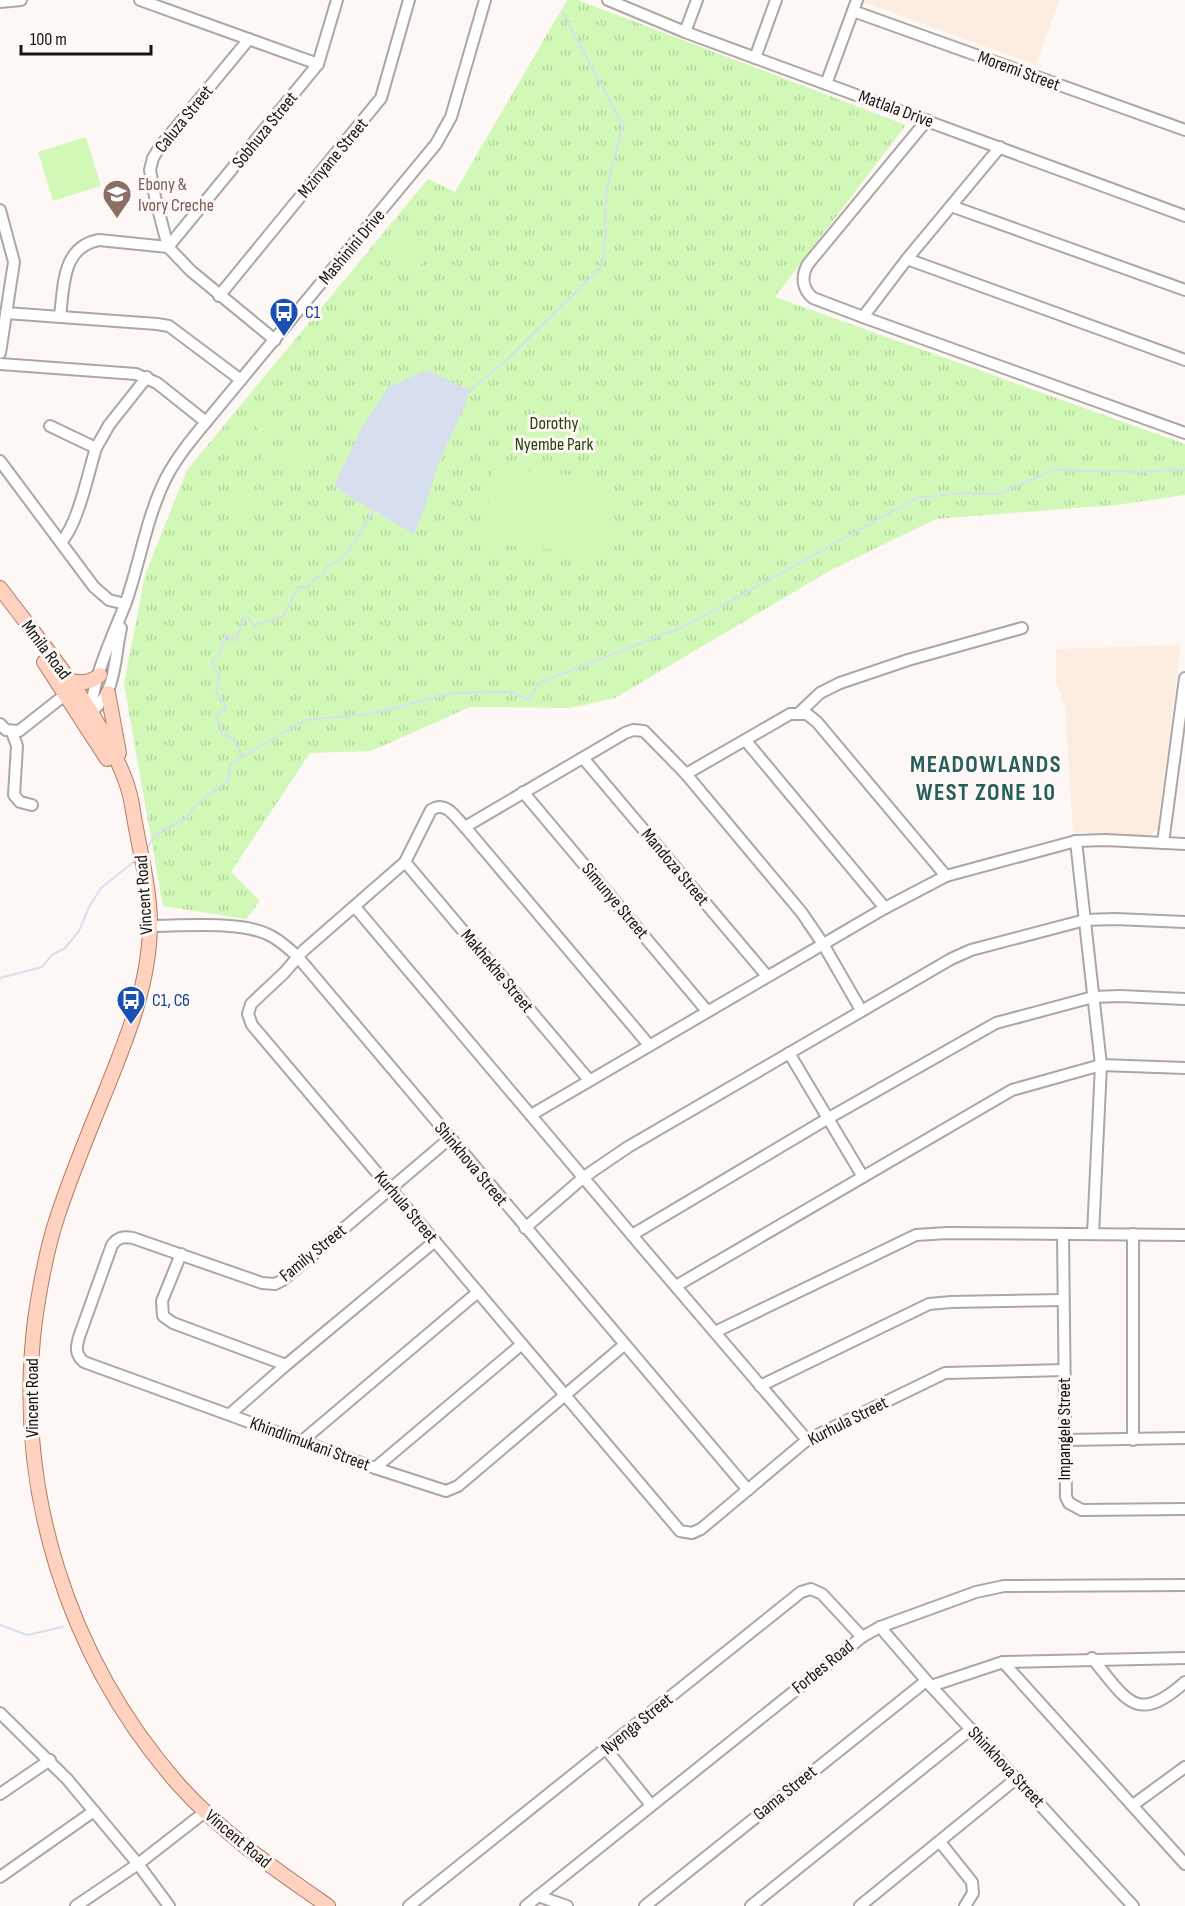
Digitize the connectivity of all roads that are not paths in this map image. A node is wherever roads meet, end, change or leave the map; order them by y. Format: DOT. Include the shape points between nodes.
graph roads {
  1 [pos="21,0"];
  2 [pos="140,0"];
  3 [pos="337,0"];
  4 [pos="410,0"];
  5 [pos="485,0"];
  6 [pos="697,0"];
  7 [pos="776,0"];
  8 [pos="611,1"];
  9 [pos="0,3"];
  10 [pos="855,5"];
  11 [pos="685,32"];
  12 [pos="249,39"];
  13 [pos="755,58"];
  14 [pos="318,64"];
  15 [pos="826,84"];
  16 [pos="927,120"];
  17 [pos="1185,130"];
  18 [pos="1000,147"];
  19 [pos="951,206"];
  20 [pos="0,210"];
  21 [pos="1185,216"];
  22 [pos="168,247"];
  23 [pos="907,259"];
  24 [pos="1185,290"];
  25 [pos="219,296"];
  26 [pos="6,313"];
  27 [pos="60,316"];
  28 [pos="863,317"];
  29 [pos="274,340"];
  30 [pos="0,353"];
  31 [pos="1185,360"];
  32 [pos="0,364"];
  33 [pos="147,377"];
  34 [pos="241,380"];
  35 [pos="206,422"];
  36 [pos="50,426"];
  37 [pos="1185,434"];
  38 [pos="96,448"];
  39 [pos="0,461"];
  40 [pos="61,542"];
  41 [pos="0,588"];
  42 [pos="0,598"];
  43 [pos="125,604"];
  44 [pos="1022,628"];
  45 [pos="99,675"];
  46 [pos="1185,678"];
  47 [pos="67,687"];
  48 [pos="108,693"];
  49 [pos="76,710"];
  50 [pos="91,712"];
  51 [pos="800,712"];
  52 [pos="0,724"];
  53 [pos="12,732"];
  54 [pos="746,741"];
  55 [pos="583,758"];
  56 [pos="117,769"];
  57 [pos="686,774"];
  58 [pos="523,792"];
  59 [pos="32,805"];
  60 [pos="465,827"];
  61 [pos="1076,841"];
  62 [pos="1163,843"];
  63 [pos="1185,844"];
  64 [pos="405,862"];
  65 [pos="946,876"];
  66 [pos="355,907"];
  67 [pos="885,908"];
  68 [pos="1085,920"];
  69 [pos="1185,922"];
  70 [pos="150,926"];
  71 [pos="823,944"];
  72 [pos="297,956"];
  73 [pos="767,976"];
  74 [pos="1094,997"];
  75 [pos="1185,999"];
  76 [pos="707,1011"];
  77 [pos="861,1011"];
  78 [pos="649,1045"];
  79 [pos="789,1053"];
  80 [pos="1101,1065"];
  81 [pos="1185,1068"];
  82 [pos="589,1080"];
  83 [pos="531,1115"];
  84 [pos="827,1119"];
  85 [pos="450,1139"];
  86 [pos="584,1177"];
  87 [pos="863,1178"];
  88 [pos="391,1189"];
  89 [pos="525,1228"];
  90 [pos="1093,1234"];
  91 [pos="1133,1234"];
  92 [pos="632,1235"];
  93 [pos="1063,1235"];
  94 [pos="1185,1235"];
  95 [pos="118,1239"];
  96 [pos="435,1241"];
  97 [pos="181,1254"];
  98 [pos="676,1286"];
  99 [pos="478,1292"];
  100 [pos="1063,1300"];
  101 [pos="715,1332"];
  102 [pos="522,1344"];
  103 [pos="624,1345"];
  104 [pos="286,1365"];
  105 [pos="1064,1370"];
  106 [pos="760,1386"];
  107 [pos="564,1395"];
  108 [pos="230,1414"];
  109 [pos="1185,1438"];
  110 [pos="807,1440"];
  111 [pos="1065,1440"];
  112 [pos="1133,1440"];
  113 [pos="302,1441"];
  114 [pos="375,1468"];
  115 [pos="748,1490"];
  116 [pos="1185,1509"];
  117 [pos="1185,1585"];
  118 [pos="880,1628"];
  119 [pos="862,1637"];
  120 [pos="1185,1658"];
  121 [pos="1092,1659"];
  122 [pos="1002,1662"];
  123 [pos="1185,1682"];
  124 [pos="928,1683"];
  125 [pos="0,1713"];
  126 [pos="971,1729"];
  127 [pos="606,1749"];
  128 [pos="50,1760"];
  129 [pos="1185,1767"];
  130 [pos="1017,1778"];
  131 [pos="0,1794"];
  132 [pos="651,1805"];
  133 [pos="1133,1805"];
  134 [pos="94,1811"];
  135 [pos="205,1812"];
  136 [pos="940,1842"];
  137 [pos="1183,1857"];
  138 [pos="138,1864"];
  139 [pos="0,1877"];
  140 [pos="538,1896"];
  141 [pos="322,1902"];
  142 [pos="76,1906"];
  143 [pos="169,1906"];
  144 [pos="337,1906"];
  145 [pos="410,1906"];
  146 [pos="526,1906"];
  147 [pos="567,1906"];
  148 [pos="645,1906"];
  149 [pos="751,1906"];
  150 [pos="860,1906"];
  151 [pos="965,1906"];
  152 [pos="1133,1906"];
  1 -- 9 [label="street"];
  2 -- 12 [label="street"];
  3 -- 14 [label="street, Sobhuza Street"];
  4 -- 25 [label="street, Mzinyane Street" via="381,98"];
  5 -- 29 [label="street, Mashinini Drive" via="450,117 436,144"];
  6 -- 11 [label="street"];
  7 -- 13 [label="street"];
  8 -- 11 [label="street, Matlala Drive"];
  10 -- 15 [label="street"];
  10 -- 17 [label="street, Moremi Street"];
  11 -- 13 [label="street, Matlala Drive"];
  12 -- 14 [label="street"];
  12 -- 22 [label="street, Caluza Street" via="153,158 150,170 154,197"];
  13 -- 15 [label="street, Matlala Drive"];
  14 -- 22 [label="street, Sobhuza Street"];
  15 -- 16 [label="street, Matlala Drive"];
  16 -- 18 [label="street, Matlala Drive"];
  16 -- 28 [label="street" via="804,271 804,285 813,298"];
  18 -- 19 [label="street"];
  18 -- 21 [label="street, Matlala Drive"];
  19 -- 23 [label="street"];
  19 -- 24 [label="street"];
  20 -- 26 [label="street" via="14,262"];
  22 -- 25 [label="street, Caluza Street"];
  22 -- 27 [label="street" via="88,242 70,260"];
  23 -- 28 [label="street"];
  23 -- 31 [label="street"];
  25 -- 29 [label="street, Caluza Street"];
  26 -- 27 [label="street"];
  26 -- 30 [label="street"];
  27 -- 34 [label="street" via="169,326"];
  28 -- 37 [label="street"];
  29 -- 34 [label="street, Mashinini Drive"];
  32 -- 33 [label="street"];
  33 -- 35 [label="street"];
  33 -- 38 [label="street"];
  34 -- 35 [label="street, Mashinini Drive"];
  35 -- 43 [label="street, Mashinini Drive" via="166,480"];
  36 -- 38 [label="street"];
  38 -- 40 [label="street" via="73,523"];
  39 -- 40 [label="street"];
  40 -- 43 [label="street" via="100,593"];
  41 -- 47 [label="main road, Mmila Road"];
  42 -- 47 [label="main road, Mmila Road"];
  43 -- 45 [label="street, Mashinini Drive"];
  43 -- 48 [label="street, Mashinini Drive"];
  44 -- 51 [label="street" via="840,683 820,693"];
  45 -- 47 [label="main road" via="92,681"];
  45 -- 50 [label="street, Mashinini Drive"];
  46 -- 62 [label="street"];
  47 -- 49 [label="main road, Mmila Road"];
  47 -- 50 [label="main road, Mmila Road"];
  47 -- 53 [label="street" via="19,731"];
  48 -- 50 [label="street"];
  48 -- 56 [label="main road"];
  49 -- 50 [label="street"];
  49 -- 56 [label="main road, Vincent Road"];
  50 -- 56 [label="main road, Vincent Road" via="110,746"];
  51 -- 54 [label="street"];
  51 -- 65 [label="street" via="817,722"];
  52 -- 53 [label="street"];
  53 -- 59 [label="street" via="17,746 14,795 20,802"];
  54 -- 57 [label="street"];
  54 -- 67 [label="street"];
  55 -- 57 [label="street" via="625,733 639,730 649,734"];
  55 -- 58 [label="street"];
  55 -- 73 [label="street, Mandoza Street"];
  56 -- 70 [label="main road, Vincent Road" via="141,846"];
  57 -- 71 [label="street"];
  58 -- 60 [label="street"];
  58 -- 76 [label="street, Simunye Street"];
  60 -- 64 [label="street, Kurhula Street" via="448,808 434,808"];
  60 -- 78 [label="street, Kurhula Street"];
  61 -- 62 [label="street"];
  61 -- 65 [label="street"];
  61 -- 68 [label="street"];
  62 -- 63 [label="street"];
  64 -- 66 [label="street, Kurhula Street"];
  64 -- 82 [label="street, Makhekhe Street"];
  65 -- 67 [label="street"];
  66 -- 72 [label="street, Kurhula Street"];
  66 -- 83 [label="street"];
  67 -- 71 [label="street"];
  68 -- 69 [label="street"];
  68 -- 74 [label="street"];
  68 -- 77 [label="street" via="971,950"];
  70 -- 72 [label="street, Shinkhova Street" via="250,928 280,941"];
  70 -- 135 [label="main road, Vincent Road" via="145,969 131,1025 69,1185 44,1265 31,1352 30,1423 48,1541 76,1622 105,1681 133,1725"];
  71 -- 73 [label="street"];
  71 -- 77 [label="street"];
  72 -- 85 [label="street, Shinkhova Street"];
  72 -- 88 [label="street, Kurhula Street" via="251,1004 250,1020"];
  73 -- 76 [label="street"];
  74 -- 75 [label="street"];
  74 -- 80 [label="street"];
  74 -- 84 [label="street" via="987,1027"];
  76 -- 78 [label="street"];
  77 -- 79 [label="street"];
  78 -- 82 [label="street"];
  79 -- 84 [label="street"];
  79 -- 86 [label="street"];
  80 -- 81 [label="street"];
  80 -- 87 [label="street" via="1012,1090"];
  80 -- 90 [label="street"];
  82 -- 83 [label="street"];
  83 -- 86 [label="street"];
  84 -- 87 [label="street"];
  84 -- 92 [label="street"];
  85 -- 88 [label="street, Family Street"];
  85 -- 89 [label="street, Shinkhova Street"];
  86 -- 89 [label="street"];
  86 -- 92 [label="street"];
  87 -- 98 [label="street"];
  88 -- 96 [label="street, Kurhula Street"];
  88 -- 97 [label="street, Family Street" via="275,1284"];
  89 -- 103 [label="street, Shinkhova Street"];
  90 -- 91 [label="street"];
  90 -- 93 [label="street"];
  91 -- 94 [label="street"];
  91 -- 112 [label="street"];
  92 -- 98 [label="street"];
  93 -- 100 [label="street, Impangele Street"];
  93 -- 101 [label="street" via="916,1235"];
  95 -- 97 [label="street, Family Street" via="127,1237"];
  95 -- 108 [label="street, Khindlimukani Street" via="112,1245 79,1337 79,1358"];
  96 -- 99 [label="street, Kurhula Street"];
  96 -- 104 [label="street"];
  97 -- 104 [label="street" via="162,1301 163,1316"];
  98 -- 101 [label="street"];
  99 -- 102 [label="street, Kurhula Street"];
  99 -- 113 [label="street"];
  100 -- 105 [label="street, Impangele Street"];
  100 -- 106 [label="street" via="929,1304"];
  101 -- 106 [label="street"];
  102 -- 107 [label="street, Kurhula Street"];
  102 -- 114 [label="street"];
  103 -- 107 [label="street, Khindlimukani Street"];
  103 -- 115 [label="street, Shinkhova Street"];
  104 -- 108 [label="street"];
  105 -- 110 [label="street, Kurhula Street" via="945,1373"];
  105 -- 111 [label="street, Impangele Street"];
  106 -- 110 [label="street"];
  107 -- 114 [label="street, Khindlimukani Street" via="452,1490 441,1490"];
  107 -- 115 [label="street, Kurhula Street" via="680,1531 692,1533 701,1529"];
  108 -- 113 [label="street, Khindlimukani Street"];
  109 -- 112 [label="street"];
  110 -- 115 [label="street, Kurhula Street"];
  111 -- 112 [label="street"];
  111 -- 116 [label="street, Impangele Street" via="1066,1497 1076,1508"];
  113 -- 114 [label="street, Khindlimukani Street"];
  117 -- 118 [label="street, Forbes Road" via="1004,1586 976,1592"];
  118 -- 119 [label="street, Forbes Road"];
  118 -- 124 [label="street, Shinkhova Street"];
  119 -- 127 [label="street, Nyenga Street" via="822,1594 807,1589"];
  119 -- 132 [label="street, Forbes Road"];
  120 -- 121 [label="street, Gama Street"];
  121 -- 122 [label="street, Gama Street"];
  121 -- 123 [label="street" via="1120,1692 1142,1705 1157,1703"];
  122 -- 124 [label="street, Gama Street"];
  122 -- 133 [label="street"];
  124 -- 126 [label="street, Shinkhova Street"];
  124 -- 148 [label="street, Gama Street"];
  125 -- 128 [label="street"];
  126 -- 130 [label="street, Shinkhova Street"];
  126 -- 149 [label="street"];
  127 -- 132 [label="street"];
  127 -- 145 [label="street, Nyenga Street"];
  128 -- 131 [label="street"];
  128 -- 134 [label="street"];
  129 -- 133 [label="street"];
  130 -- 136 [label="street"];
  130 -- 152 [label="street, Shinkhova Street"];
  132 -- 140 [label="street, Forbes Road"];
  133 -- 137 [label="street"];
  134 -- 138 [label="street"];
  134 -- 139 [label="street"];
  135 -- 138 [label="street"];
  135 -- 141 [label="main road, Vincent Road" via="265,1863"];
  136 -- 150 [label="street"];
  136 -- 151 [label="street" via="972,1882 973,1893"];
  138 -- 142 [label="street"];
  138 -- 143 [label="street"];
  140 -- 146 [label="street, Forbes Road"];
  140 -- 147 [label="street"];
  141 -- 144 [label="main road, Vincent Road"];
}
